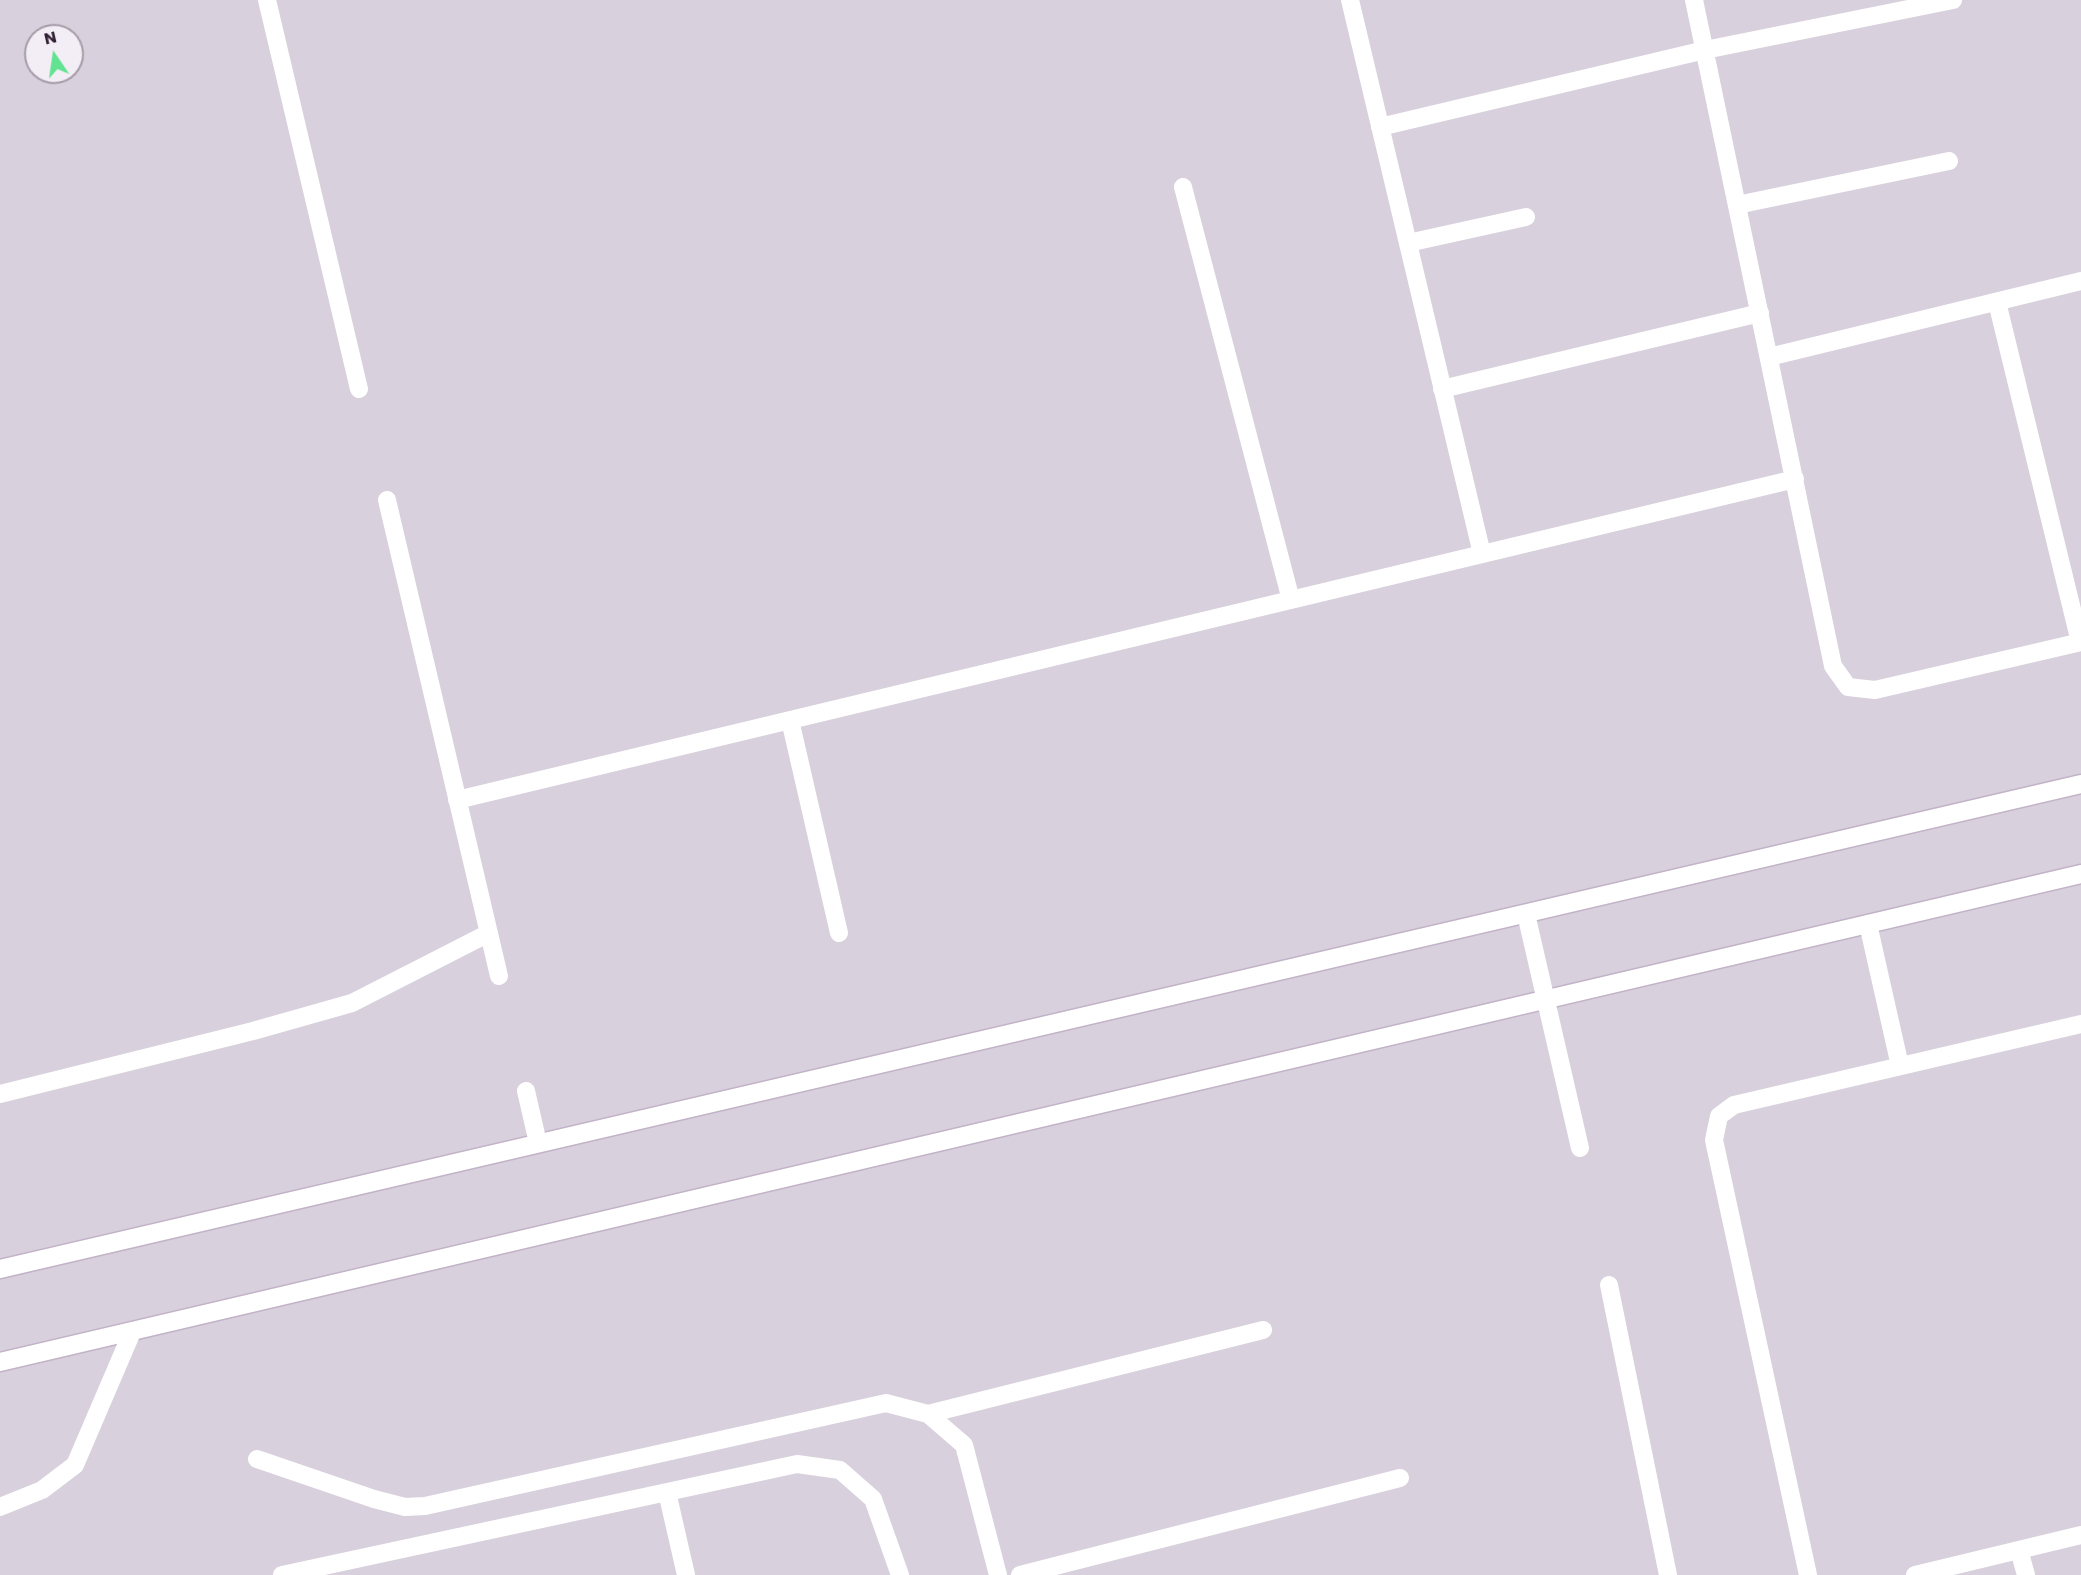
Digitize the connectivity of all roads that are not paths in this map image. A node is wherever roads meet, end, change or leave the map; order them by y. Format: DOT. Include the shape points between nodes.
graph roads {
  1 [pos="267,0"];
  2 [pos="1350,0"];
  3 [pos="1694,0"];
  4 [pos="1953,0"];
  5 [pos="1929,2"];
  6 [pos="1705,50"];
  7 [pos="1380,128"];
  8 [pos="1949,161"];
  9 [pos="1183,187"];
  10 [pos="1737,205"];
  11 [pos="1526,217"];
  12 [pos="1408,243"];
  13 [pos="2081,281"];
  14 [pos="1996,302"];
  15 [pos="1760,313"];
  16 [pos="1769,357"];
  17 [pos="359,389"];
  18 [pos="1442,389"];
  19 [pos="1795,479"];
  20 [pos="387,500"];
  21 [pos="1482,554"];
  22 [pos="1291,600"];
  23 [pos="2080,642"];
  24 [pos="790,720"];
  25 [pos="2081,784"];
  26 [pos="457,800"];
  27 [pos="2081,874"];
  28 [pos="1526,914"];
  29 [pos="1868,924"];
  30 [pos="489,933"];
  31 [pos="839,933"];
  32 [pos="499,976"];
  33 [pos="1545,999"];
  34 [pos="2081,1024"];
  35 [pos="1900,1066"];
  36 [pos="526,1091"];
  37 [pos="0,1094"];
  38 [pos="538,1143"];
  39 [pos="1580,1148"];
  40 [pos="0,1269"];
  41 [pos="1609,1285"];
  42 [pos="1263,1330"];
  43 [pos="132,1332"];
  44 [pos="0,1362"];
  45 [pos="928,1414"];
  46 [pos="257,1459"];
  47 [pos="1400,1478"];
  48 [pos="667,1492"];
  49 [pos="0,1507"];
  50 [pos="2081,1535"];
  51 [pos="2019,1550"];
  52 [pos="282,1575"];
  53 [pos="686,1575"];
  54 [pos="900,1575"];
  55 [pos="998,1575"];
  56 [pos="1020,1575"];
  57 [pos="1668,1575"];
  58 [pos="1808,1575"];
  59 [pos="1916,1575"];
  60 [pos="2026,1575"];
  1 -- 17 [label="street"];
  2 -- 7 [label="street"];
  3 -- 6 [label="street"];
  4 -- 5 [label="street"];
  5 -- 6 [label="street"];
  6 -- 7 [label="street"];
  6 -- 10 [label="street"];
  7 -- 12 [label="street"];
  8 -- 10 [label="street"];
  9 -- 22 [label="street"];
  10 -- 15 [label="street"];
  11 -- 12 [label="street"];
  12 -- 18 [label="street"];
  13 -- 14 [label="street"];
  14 -- 16 [label="street"];
  14 -- 23 [label="street"];
  15 -- 16 [label="street"];
  15 -- 18 [label="street"];
  16 -- 19 [label="street"];
  18 -- 21 [label="street"];
  19 -- 21 [label="street"];
  19 -- 23 [label="street" via="1833,666 1848,687 1875,690"];
  20 -- 26 [label="street"];
  21 -- 22 [label="street"];
  22 -- 24 [label="street"];
  24 -- 26 [label="street"];
  24 -- 31 [label="street"];
  25 -- 28 [label="street"];
  26 -- 30 [label="street"];
  27 -- 29 [label="street"];
  28 -- 33 [label="street"];
  28 -- 38 [label="street"];
  29 -- 33 [label="street"];
  29 -- 35 [label="street"];
  30 -- 32 [label="street"];
  30 -- 37 [label="street" via="352,1003"];
  33 -- 39 [label="street"];
  33 -- 43 [label="street"];
  34 -- 35 [label="street"];
  35 -- 58 [label="street" via="1734,1105 1719,1116 1716,1128 1714,1140"];
  36 -- 38 [label="street"];
  38 -- 40 [label="street"];
  41 -- 57 [label="street"];
  42 -- 45 [label="street"];
  43 -- 44 [label="street"];
  43 -- 49 [label="street" via="75,1465 42,1490"];
  45 -- 46 [label="street" via="886,1403 405,1508"];
  45 -- 55 [label="street" via="964,1446"];
  47 -- 56 [label="street"];
  48 -- 52 [label="street"];
  48 -- 53 [label="street"];
  48 -- 54 [label="street" via="797,1464 840,1470 873,1499"];
  50 -- 51 [label="street"];
  51 -- 59 [label="street"];
  51 -- 60 [label="street"];
}
